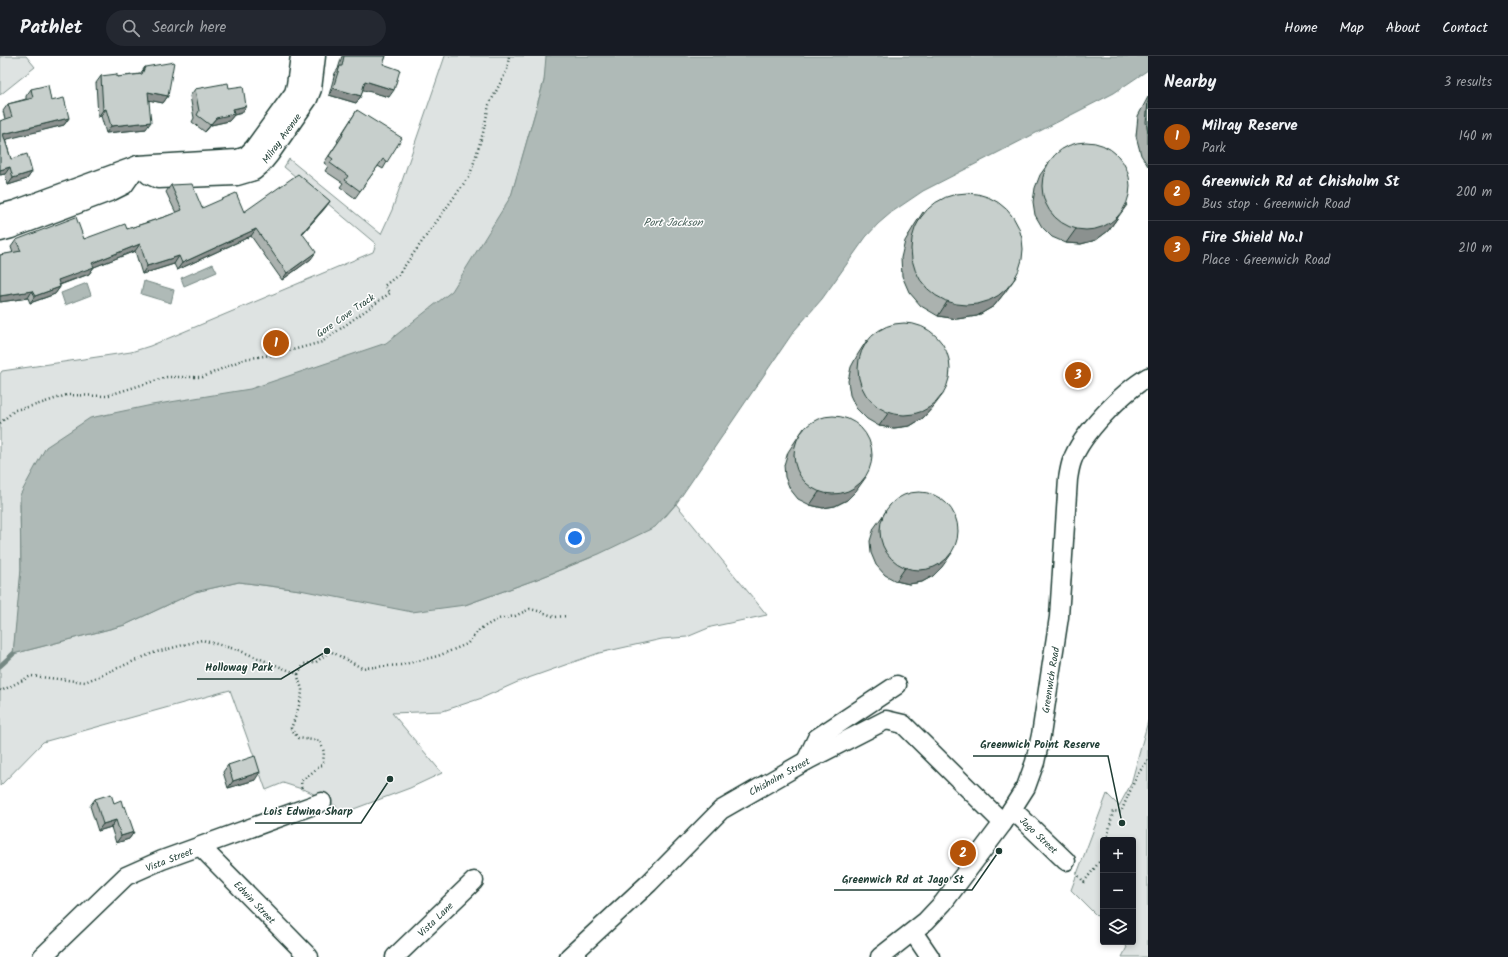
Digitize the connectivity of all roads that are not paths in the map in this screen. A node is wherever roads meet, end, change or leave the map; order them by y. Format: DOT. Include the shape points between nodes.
graph roads {
  1 [pos="300,56"];
  2 [pos="316,56"];
  3 [pos="138,165"];
  4 [pos="0,214"];
  5 [pos="0,232"];
  6 [pos="1148,377"];
  7 [pos="897,685"];
  8 [pos="806,761"];
  9 [pos="322,802"];
  10 [pos="1008,816"];
  11 [pos="201,847"];
  12 [pos="1066,860"];
  13 [pos="474,881"];
  14 [pos="913,932"];
  15 [pos="42,957"];
  16 [pos="309,957"];
  17 [pos="396,957"];
  18 [pos="569,957"];
  19 [pos="880,957"];
  20 [pos="930,957"];
  1 -- 3 [label="street, Milray Avenue" via="294,94 249,154 237,159"];
  2 -- 3 [label="street, Milray Avenue" via="312,89 308,99 257,169 242,175 158,179 149,176"];
  3 -- 4 [label="street, Milray Avenue"];
  3 -- 5 [label="street" via="124,186"];
  6 -- 10 [label="street, Greenwich Road" via="1116,403 1092,429 1071,461 1059,617 1041,735 1026,787"];
  7 -- 8 [label="street" via="817,738"];
  8 -- 10 [label="street, Chisholm Street" via="886,720 903,724"];
  8 -- 18 [label="street, Chisholm Street" via="721,810"];
  9 -- 11 [label="street, Vista Street"];
  10 -- 12 [label="street, Jago Street"];
  10 -- 14 [label="street, Greenwich Road" via="943,903"];
  11 -- 15 [label="street, Vista Street" via="126,876"];
  11 -- 16 [label="street, Edwin Street"];
  13 -- 17 [label="street, Vista Lane"];
  14 -- 19 [label="street, Greenwich Road"];
  14 -- 20 [label="street"];
}
